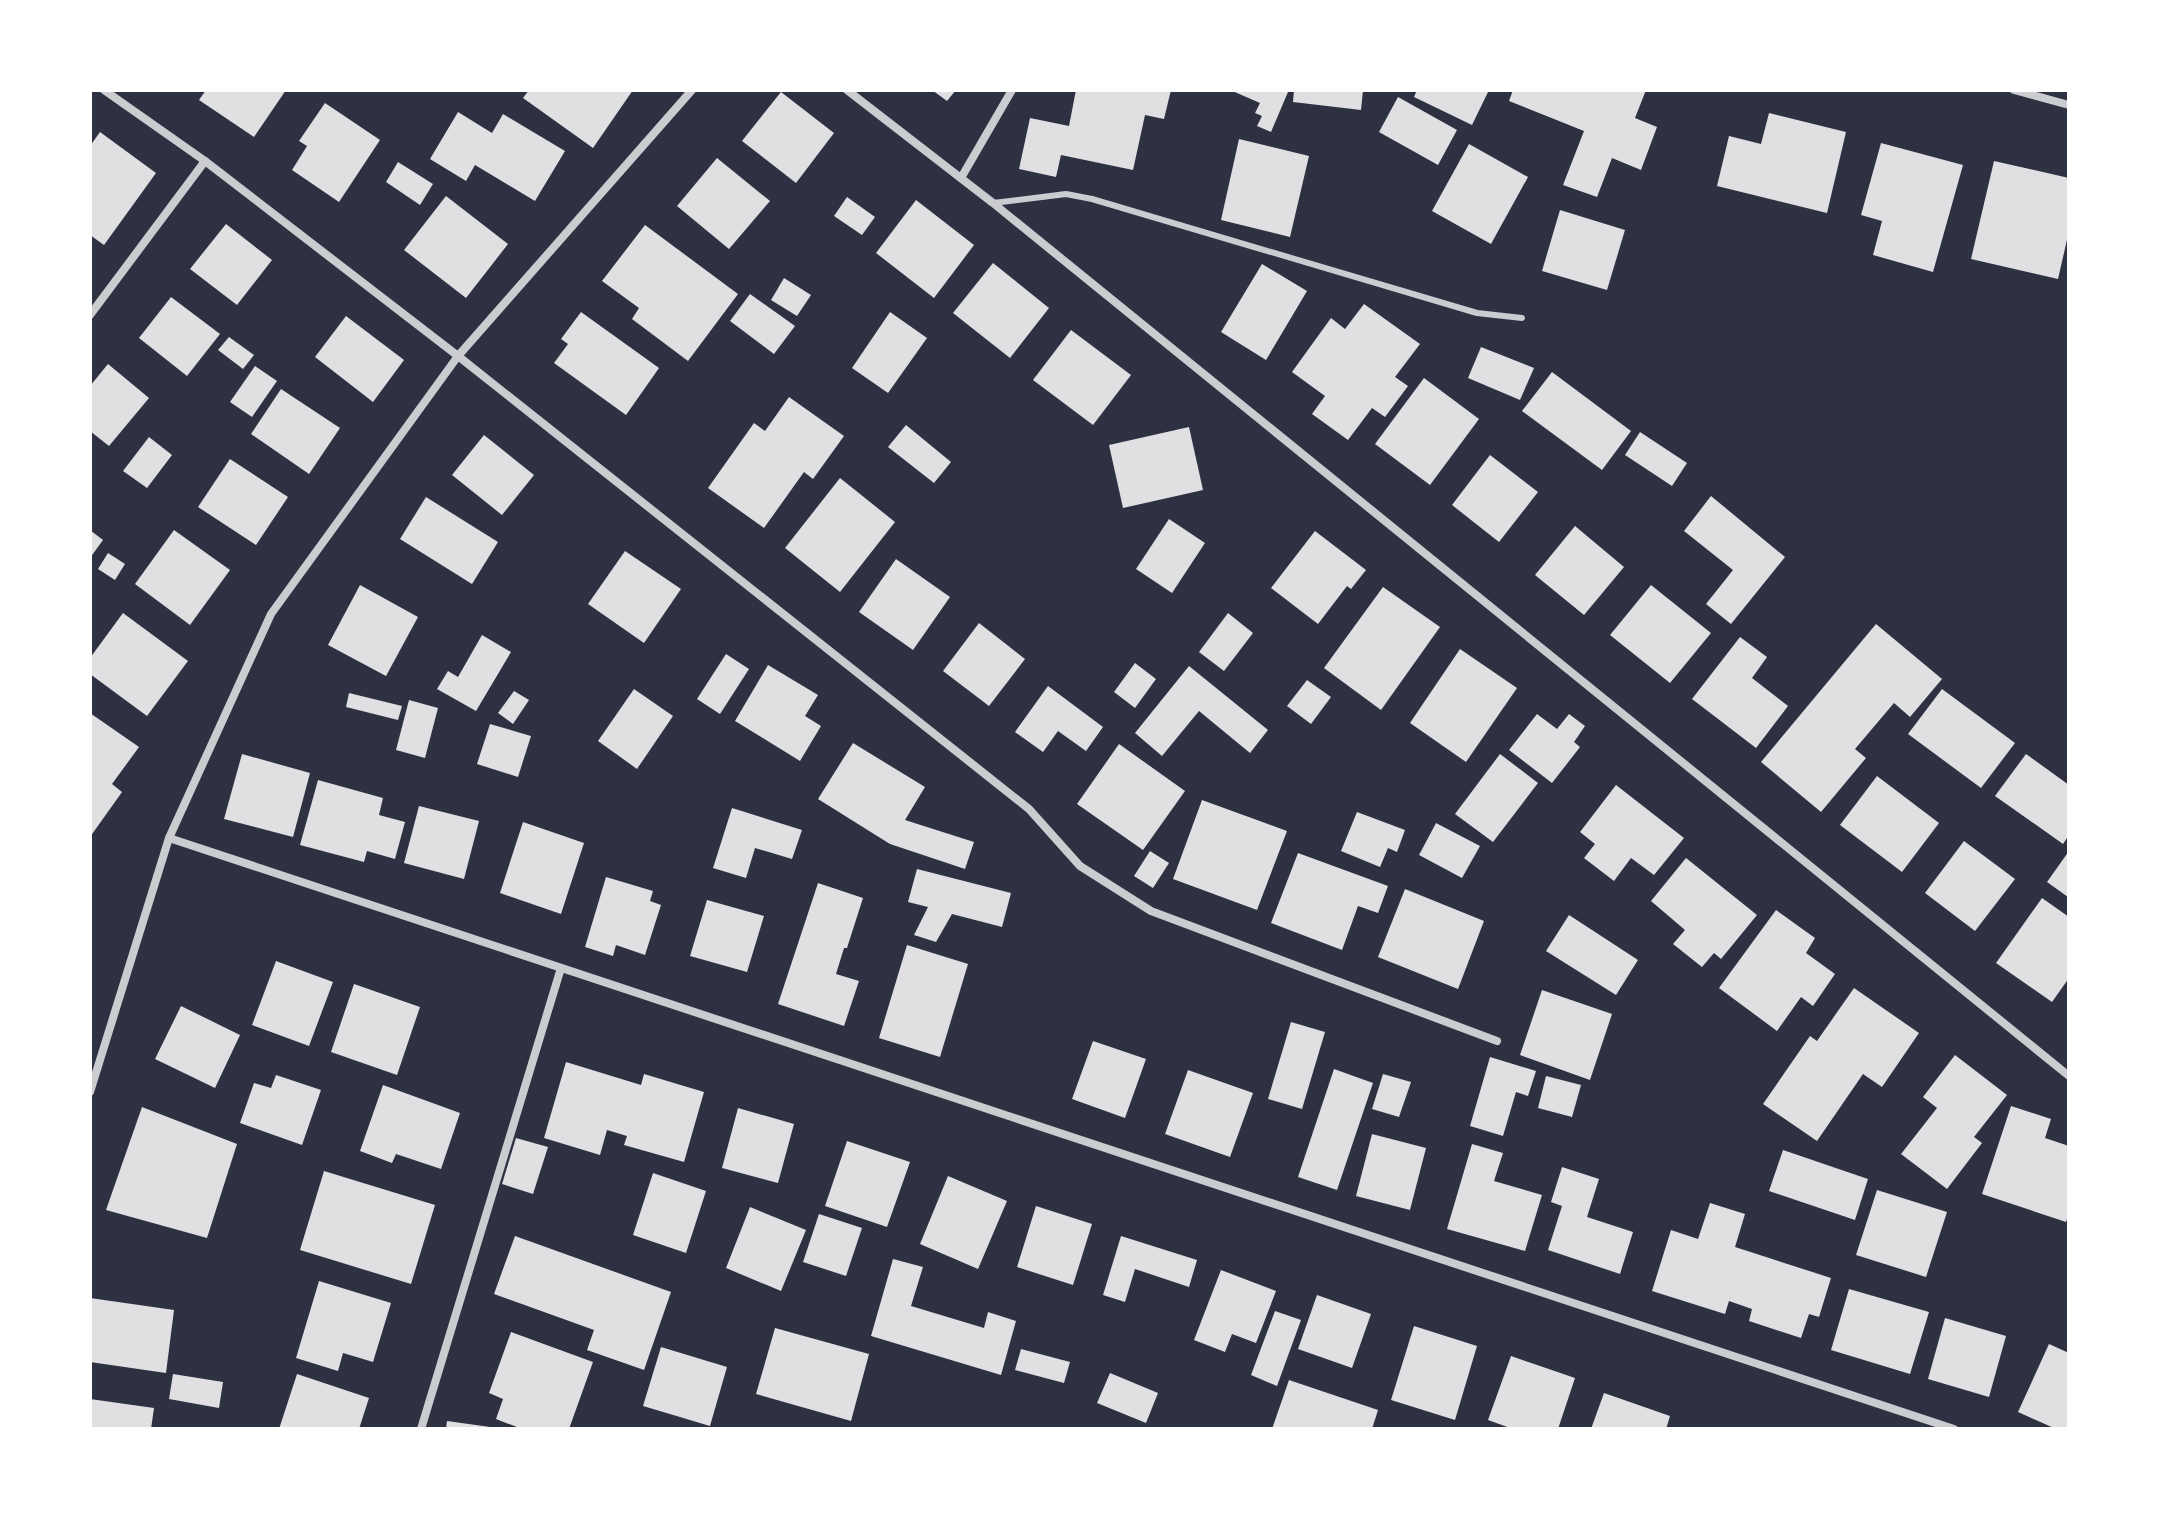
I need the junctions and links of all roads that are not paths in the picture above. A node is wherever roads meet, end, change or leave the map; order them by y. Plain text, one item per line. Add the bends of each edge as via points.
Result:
1 (104, 90) edge
2 (692, 90) edge
3 (847, 90) edge
4 (1012, 90) edge
5 (2014, 90) edge
6 (2069, 105) edge
7 (205, 161) junction
8 (961, 178) junction
9 (993, 203) junction
10 (90, 315) edge
11 (1522, 318) dead end
12 (458, 356) junction
13 (169, 838) junction
14 (561, 968) junction
15 (1497, 1041) dead end
16 (2069, 1076) edge
17 (90, 1092) edge
18 (421, 1429) edge
19 (1954, 1429) edge

1 - 7 street
2 - 12 street
3 - 8 street
4 - 8 street
5 - 6 street
7 - 10 street
7 - 12 street
8 - 9 street
9 - 11 lane via 1066,194 1092,199 1477,313
9 - 16 street
12 - 13 street via 271,614
12 - 15 street via 1029,809 1080,866 1151,911
13 - 14 street
13 - 17 street
14 - 18 street
14 - 19 street

